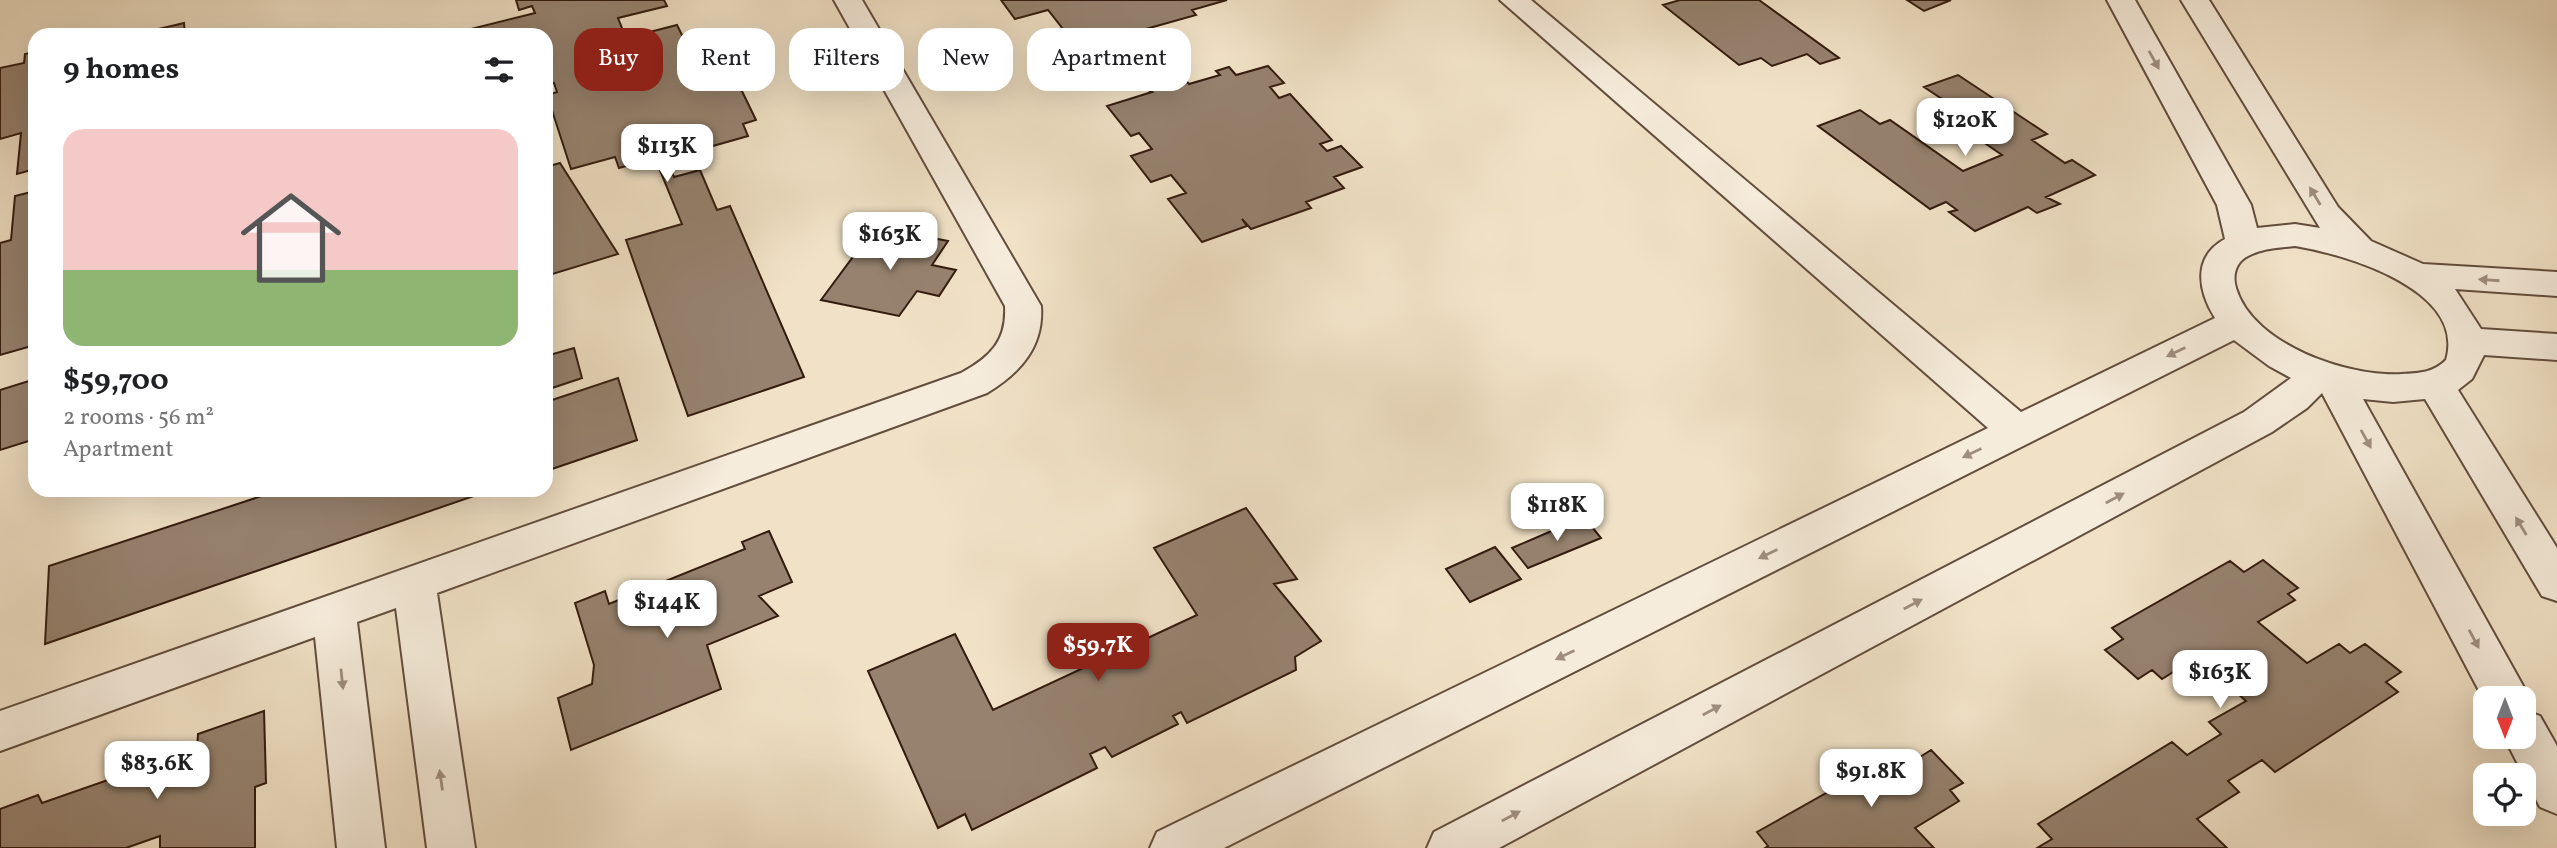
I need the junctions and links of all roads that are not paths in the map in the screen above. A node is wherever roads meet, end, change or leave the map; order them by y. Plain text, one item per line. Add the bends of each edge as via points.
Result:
1 (848, 0) edge
2 (1514, 0) edge
3 (2121, 0) edge
4 (2195, 0) edge
5 (2243, 242) junction
6 (2358, 248) junction
7 (2413, 275) junction
8 (2557, 284) edge
9 (2238, 322) junction
10 (2468, 341) junction
11 (2557, 347) edge
12 (2325, 377) junction
13 (2435, 384) junction
14 (2017, 431) junction
15 (415, 583) junction
16 (2557, 584) edge
17 (334, 611) junction
18 (2499, 686) edge
19 (0, 731) edge
20 (2534, 749) edge
21 (2557, 792) edge
22 (361, 848) edge
23 (451, 848) edge
24 (1174, 848) edge
25 (1451, 848) edge

1 - 15 lane via 1023,306 1026,322 1012,355 974,383
2 - 14 lane
3 -> 5 lane via 2234,205
6 -> 4 lane via 2326,214
5 - 6 lane via 2295,235
5 - 9 lane via 2225,254 2216,270 2217,291
6 - 7 lane
8 -> 7 lane
7 - 10 lane via 2440,296 2459,319
9 - 12 lane via 2281,357
9 -> 14 lane
10 - 11 lane
10 - 13 lane via 2466,359 2455,374
12 - 13 lane via 2389,390
12 -> 18 lane
25 -> 12 lane via 2258,422
16 -> 13 lane
14 -> 24 lane
15 - 17 lane
23 -> 15 lane
17 - 19 lane
17 -> 22 lane
20 - 21 lane

